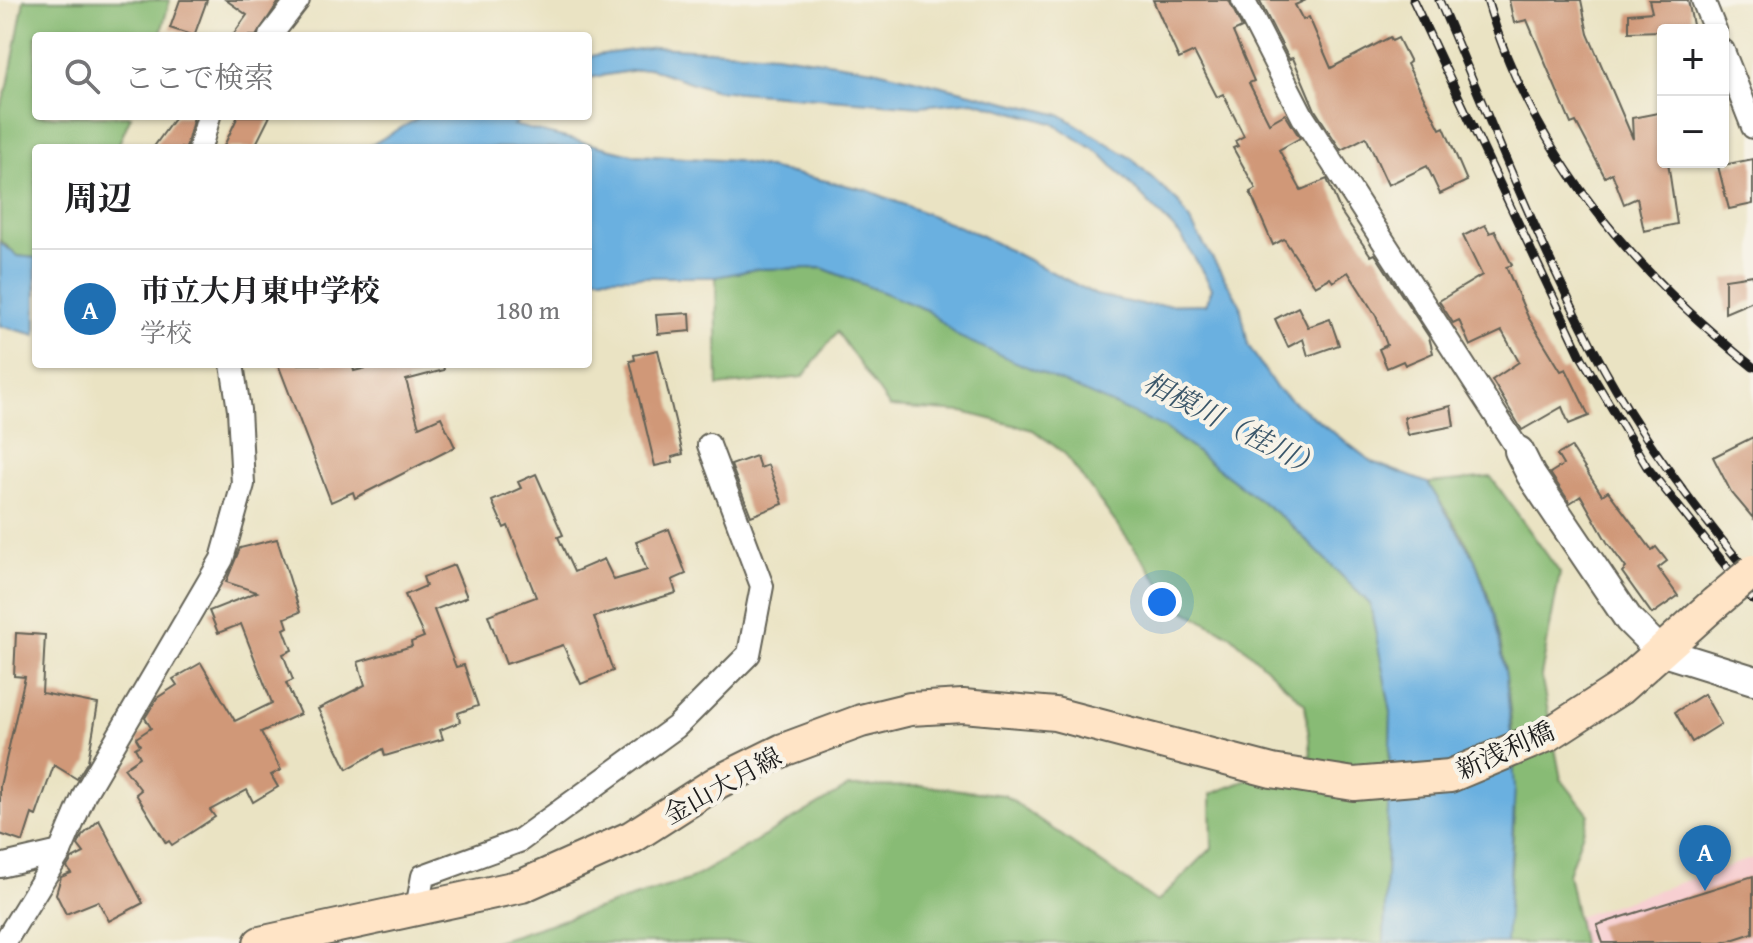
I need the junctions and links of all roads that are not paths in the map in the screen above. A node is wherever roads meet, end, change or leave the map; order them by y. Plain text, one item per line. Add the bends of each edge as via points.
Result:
1 (298, 0) edge
2 (1243, 0) edge
3 (1703, 0) edge
4 (1713, 24) edge
5 (273, 32) edge
6 (1729, 66) edge
7 (208, 120) edge
8 (1753, 127) edge
9 (201, 144) edge
10 (233, 368) edge
11 (709, 445) dead end
12 (1519, 451) joint
13 (1753, 571) edge
14 (1660, 651) junction
15 (1753, 680) edge
16 (1192, 752) joint
17 (60, 852) junction
18 (0, 866) edge
19 (417, 908) junction
20 (4, 943) edge
21 (260, 943) edge

1 - 5 street
2 - 12 street via 1303,117
3 - 4 street
6 - 8 street
7 - 9 street
10 - 17 street via 243,484 222,559 85,793
11 - 19 street via 762,586 749,654 676,727 519,841 423,876
12 - 14 street via 1629,620
13 - 14 main road, bridge
14 - 15 street
14 - 16 main road, 新浅利橋 via 1645,670 1548,735 1450,776 1354,784
16 - 19 main road, 金山大月線 via 1055,714 963,706 910,709 783,750 718,782 632,837 522,886
17 - 18 street
17 - 20 street
19 - 21 main road, 金山大月線

